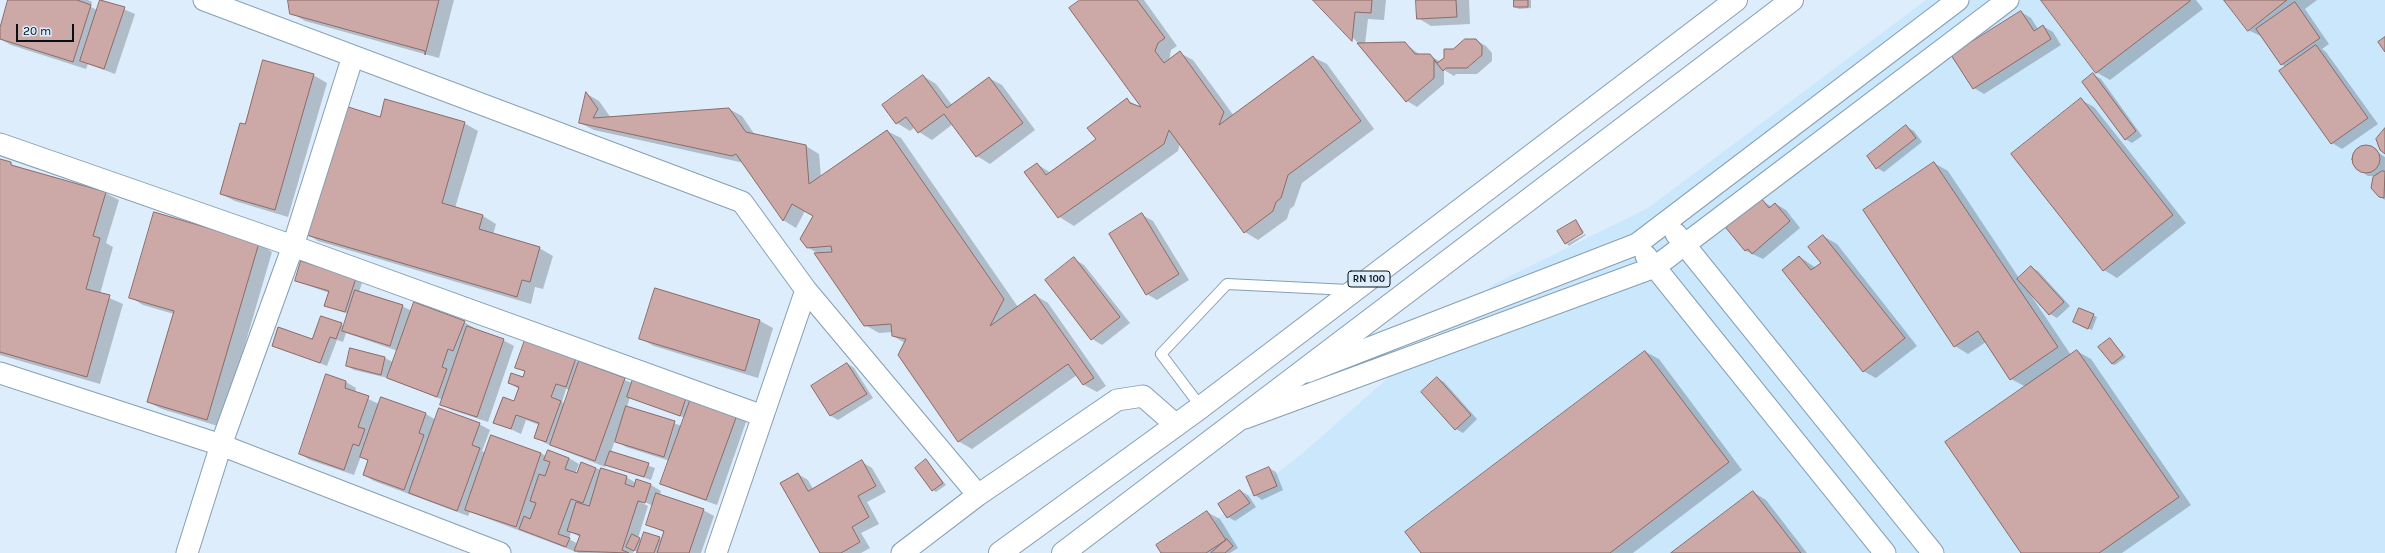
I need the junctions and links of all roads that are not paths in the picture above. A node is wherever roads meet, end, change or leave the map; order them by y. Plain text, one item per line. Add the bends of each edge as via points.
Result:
1 (204, 0) edge
2 (1736, 0) edge
3 (1792, 0) edge
4 (1958, 0) edge
5 (2008, 0) edge
6 (353, 56) junction
7 (0, 144) edge
8 (1667, 222) junction
9 (1637, 244) junction
10 (1685, 245) junction
11 (293, 246) junction
12 (1655, 267) junction
13 (806, 290) junction
14 (1353, 290) junction
15 (0, 372) edge
16 (1296, 377) junction
17 (1201, 407) junction
18 (763, 416) junction
19 (1237, 421) junction
20 (1176, 425) junction
21 (221, 445) junction
22 (978, 495) junction
23 (187, 553) edge
24 (500, 553) edge
25 (716, 553) edge
26 (902, 553) edge
27 (1000, 553) edge
28 (1063, 553) edge
29 (1885, 553) edge
30 (1932, 553) edge

1 - 6 street
2 - 14 highway, RN 100
3 - 16 highway, RN 100
4 - 8 street
5 - 10 street
6 - 11 street
6 - 13 street via 742,202
7 - 11 street
8 - 9 street
8 - 10 street
9 - 12 street
9 - 16 street
10 - 12 street
10 - 30 street
11 - 18 street
11 - 21 street
12 - 19 street
12 - 29 street
13 - 18 street
13 - 22 street
14 - 17 highway, RN 100
14 - 17 lane via 1227,284 1161,354
15 - 21 street
16 - 19 highway, RN 100
17 - 20 highway, RN 100
18 - 25 street
19 - 28 highway, RN 100
20 - 22 street via 1144,396 1117,400
20 - 27 highway, RN 100
21 - 23 street
21 - 24 street
22 - 26 street

